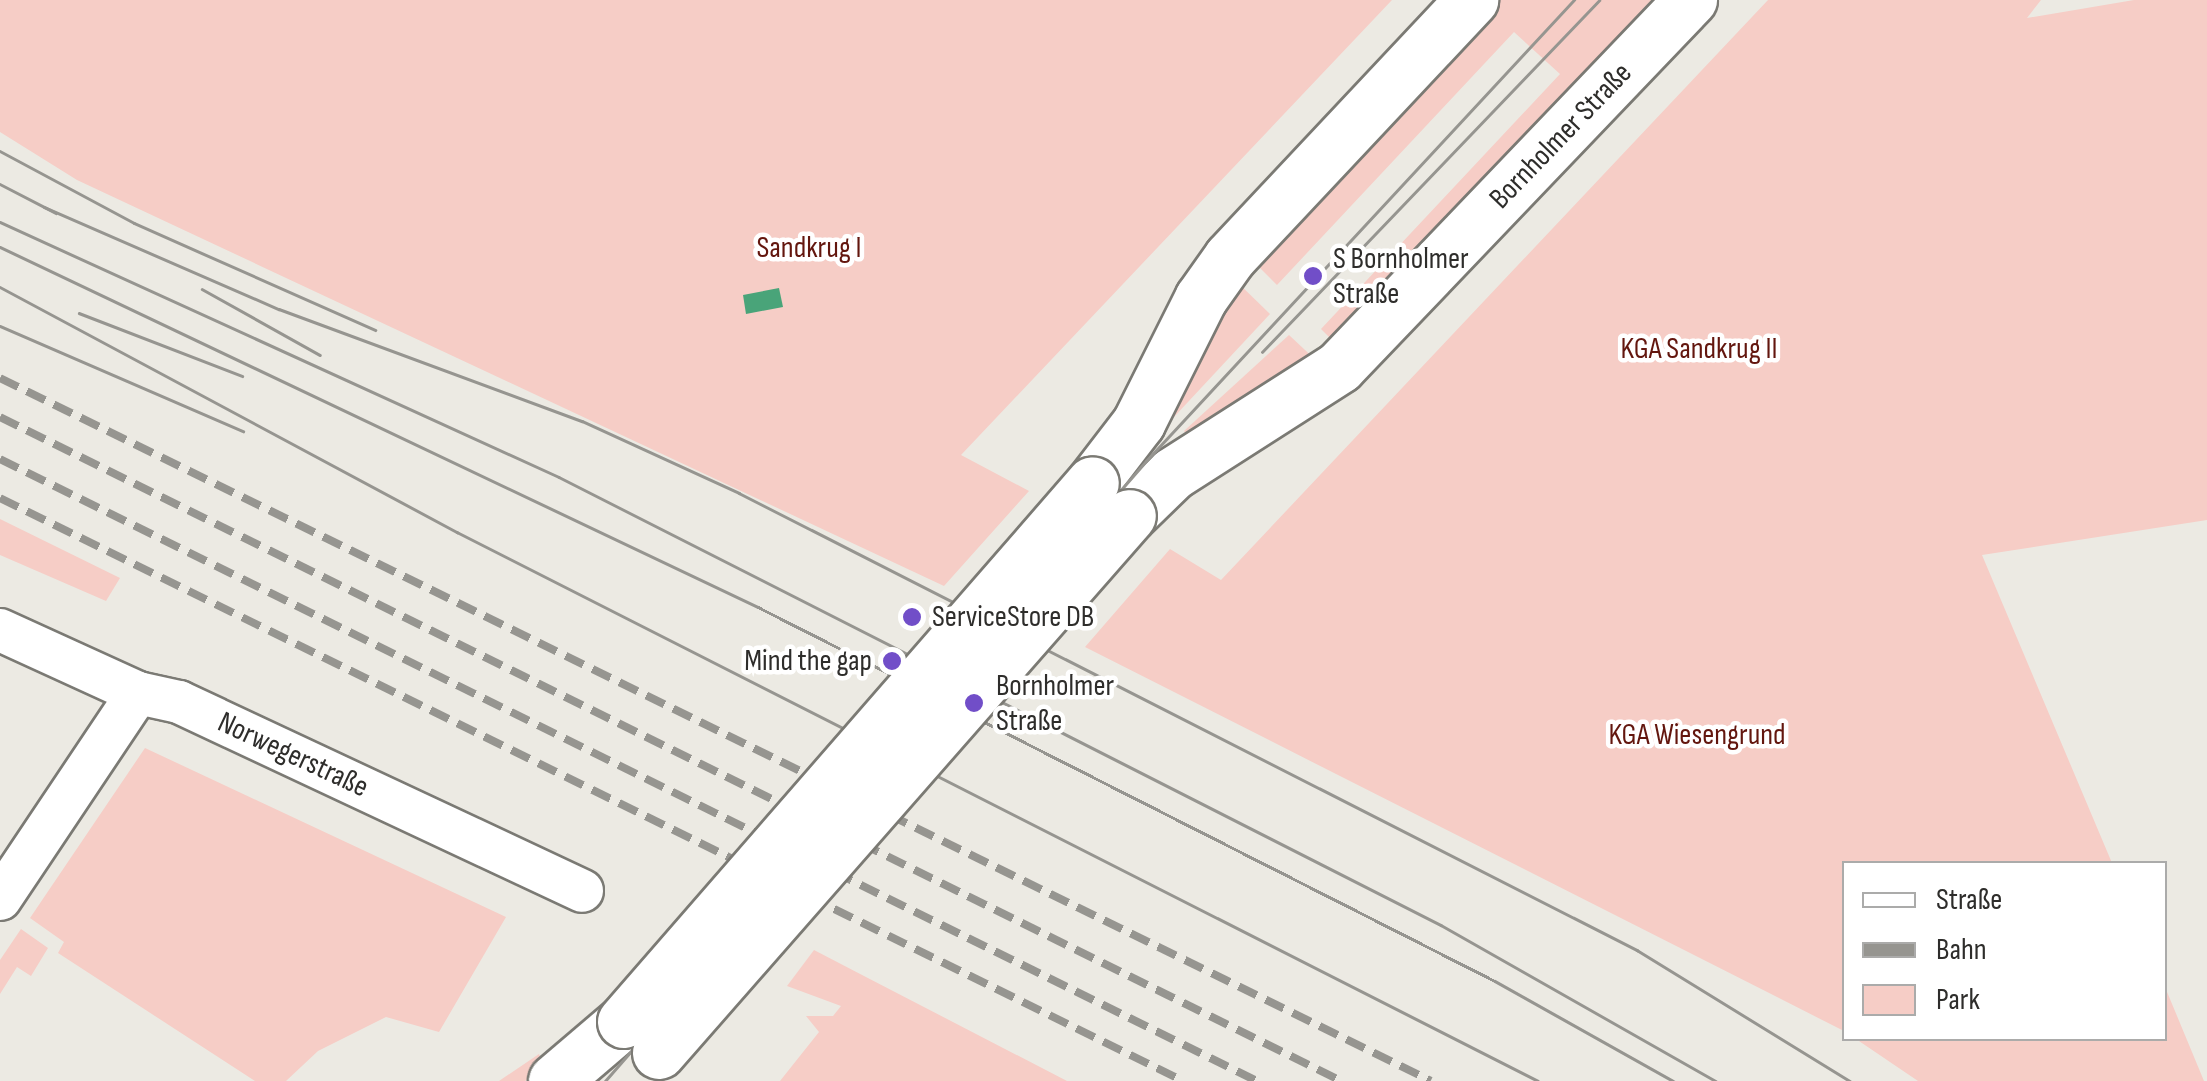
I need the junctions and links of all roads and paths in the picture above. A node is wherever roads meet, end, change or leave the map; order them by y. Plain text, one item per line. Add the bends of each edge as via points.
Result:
1 (1472, 0) edge
2 (1692, 0) edge
3 (1111, 500) junction
4 (0, 630) edge
5 (138, 693) junction
6 (582, 891) dead end
7 (0, 899) edge
8 (640, 1052) edge
9 (555, 1081) edge

1 - 3 main road, Bornholmer Straße via 1230,258 1201,298 1139,423
2 - 3 main road, Bornholmer Straße via 1340,367 1173,474
3 - 8 main road, Bornholmer Straße, bridge
4 - 5 street, Norwegerstraße
5 - 6 street, Norwegerstraße via 179,702
5 - 7 street
8 - 9 main road, Bornholmer Straße

